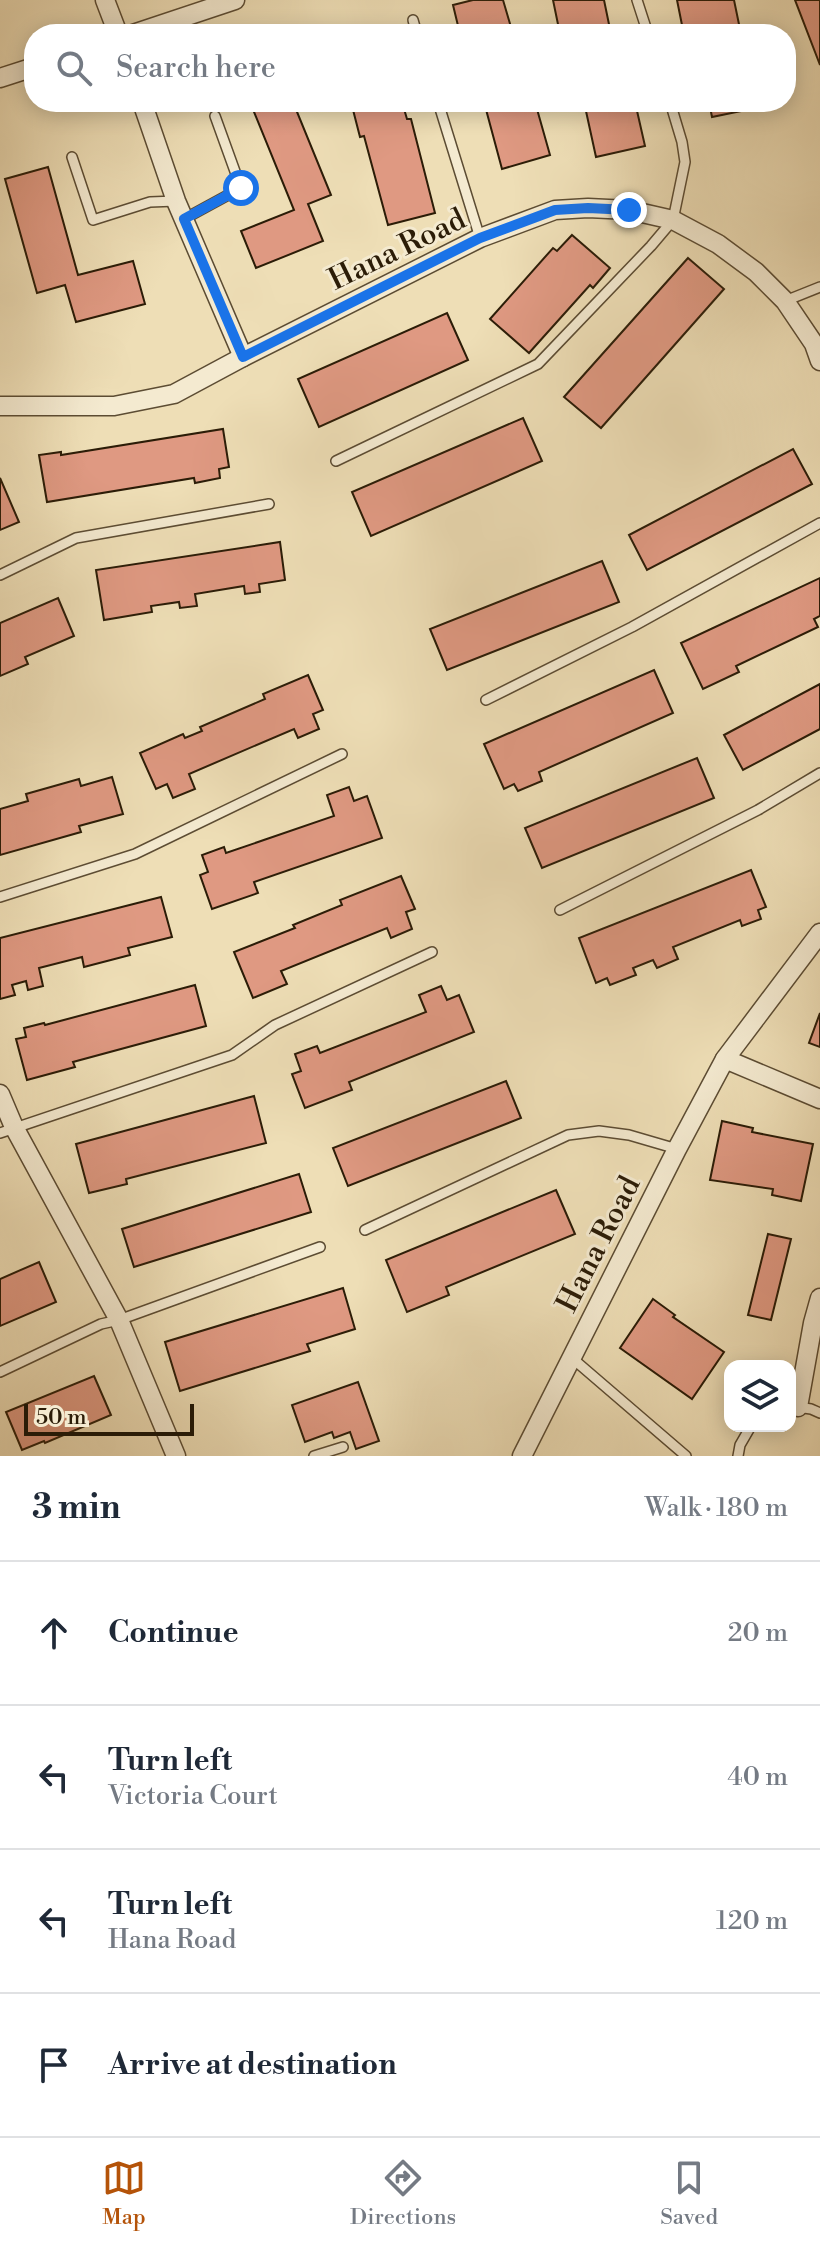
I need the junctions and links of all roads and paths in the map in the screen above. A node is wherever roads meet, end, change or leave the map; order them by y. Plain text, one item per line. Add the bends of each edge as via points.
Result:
1 (105, 0) edge
2 (235, 0) edge
3 (637, 0) edge
4 (413, 20) dead end
5 (114, 24) edge
6 (163, 24) edge
7 (414, 24) edge
8 (645, 24) edge
9 (24, 70) edge
10 (0, 78) edge
11 (145, 112) edge
12 (441, 112) edge
13 (673, 112) edge
14 (215, 116) dead end
15 (72, 157) dead end
16 (176, 201) junction
17 (184, 219) junction
18 (673, 220) junction
19 (480, 238) junction
20 (820, 287) edge
21 (785, 301) junction
22 (243, 357) junction
23 (820, 361) edge
24 (0, 406) edge
25 (336, 461) dead end
26 (269, 504) dead end
27 (820, 523) edge
28 (0, 575) edge
29 (486, 700) dead end
30 (342, 754) dead end
31 (820, 773) edge
32 (0, 897) edge
33 (560, 910) dead end
34 (820, 933) edge
35 (432, 952) dead end
36 (725, 1059) junction
37 (0, 1094) edge
38 (820, 1099) edge
39 (7, 1130) edge
40 (677, 1149) junction
41 (365, 1230) dead end
42 (320, 1247) dead end
43 (820, 1298) edge
44 (119, 1320) junction
45 (572, 1358) junction
46 (0, 1372) edge
47 (796, 1397) edge
48 (796, 1406) edge
49 (820, 1413) edge
50 (748, 1432) edge
51 (343, 1447) dead end
52 (176, 1456) edge
53 (314, 1456) edge
54 (522, 1456) edge
55 (686, 1456) edge
56 (738, 1456) edge

1 - 5 street
2 - 6 street
3 - 8 lane
4 - 7 lane
9 - 10 street
11 - 16 street
12 - 19 lane
13 - 18 lane via 685,162
14 - 17 lane via 241,188
15 - 16 lane via 93,220 150,202
16 - 17 street
17 - 22 street
18 - 19 street, Hana Road via 629,210 555,210
18 - 21 street, Hana Road via 718,244
18 - 25 lane via 538,364
19 - 22 street, Hana Road
20 - 21 lane
21 - 23 street, Hana Road
22 - 24 street, Hana Road via 174,394 114,406
26 - 28 lane via 76,538
27 - 29 lane
30 - 32 lane via 135,854
31 - 33 lane
34 - 36 street, Hana Road
35 - 39 lane via 275,1025 232,1055
36 - 38 street
36 - 40 street, Hana Road
37 - 39 street
39 - 44 street
40 - 41 lane via 599,1131 568,1135
40 - 45 street, Hana Road
42 - 44 lane
43 - 47 street
44 - 46 lane
44 - 52 street
45 - 54 street, Hana Road
45 - 55 lane
48 - 49 lane
50 - 56 lane
51 - 53 lane

